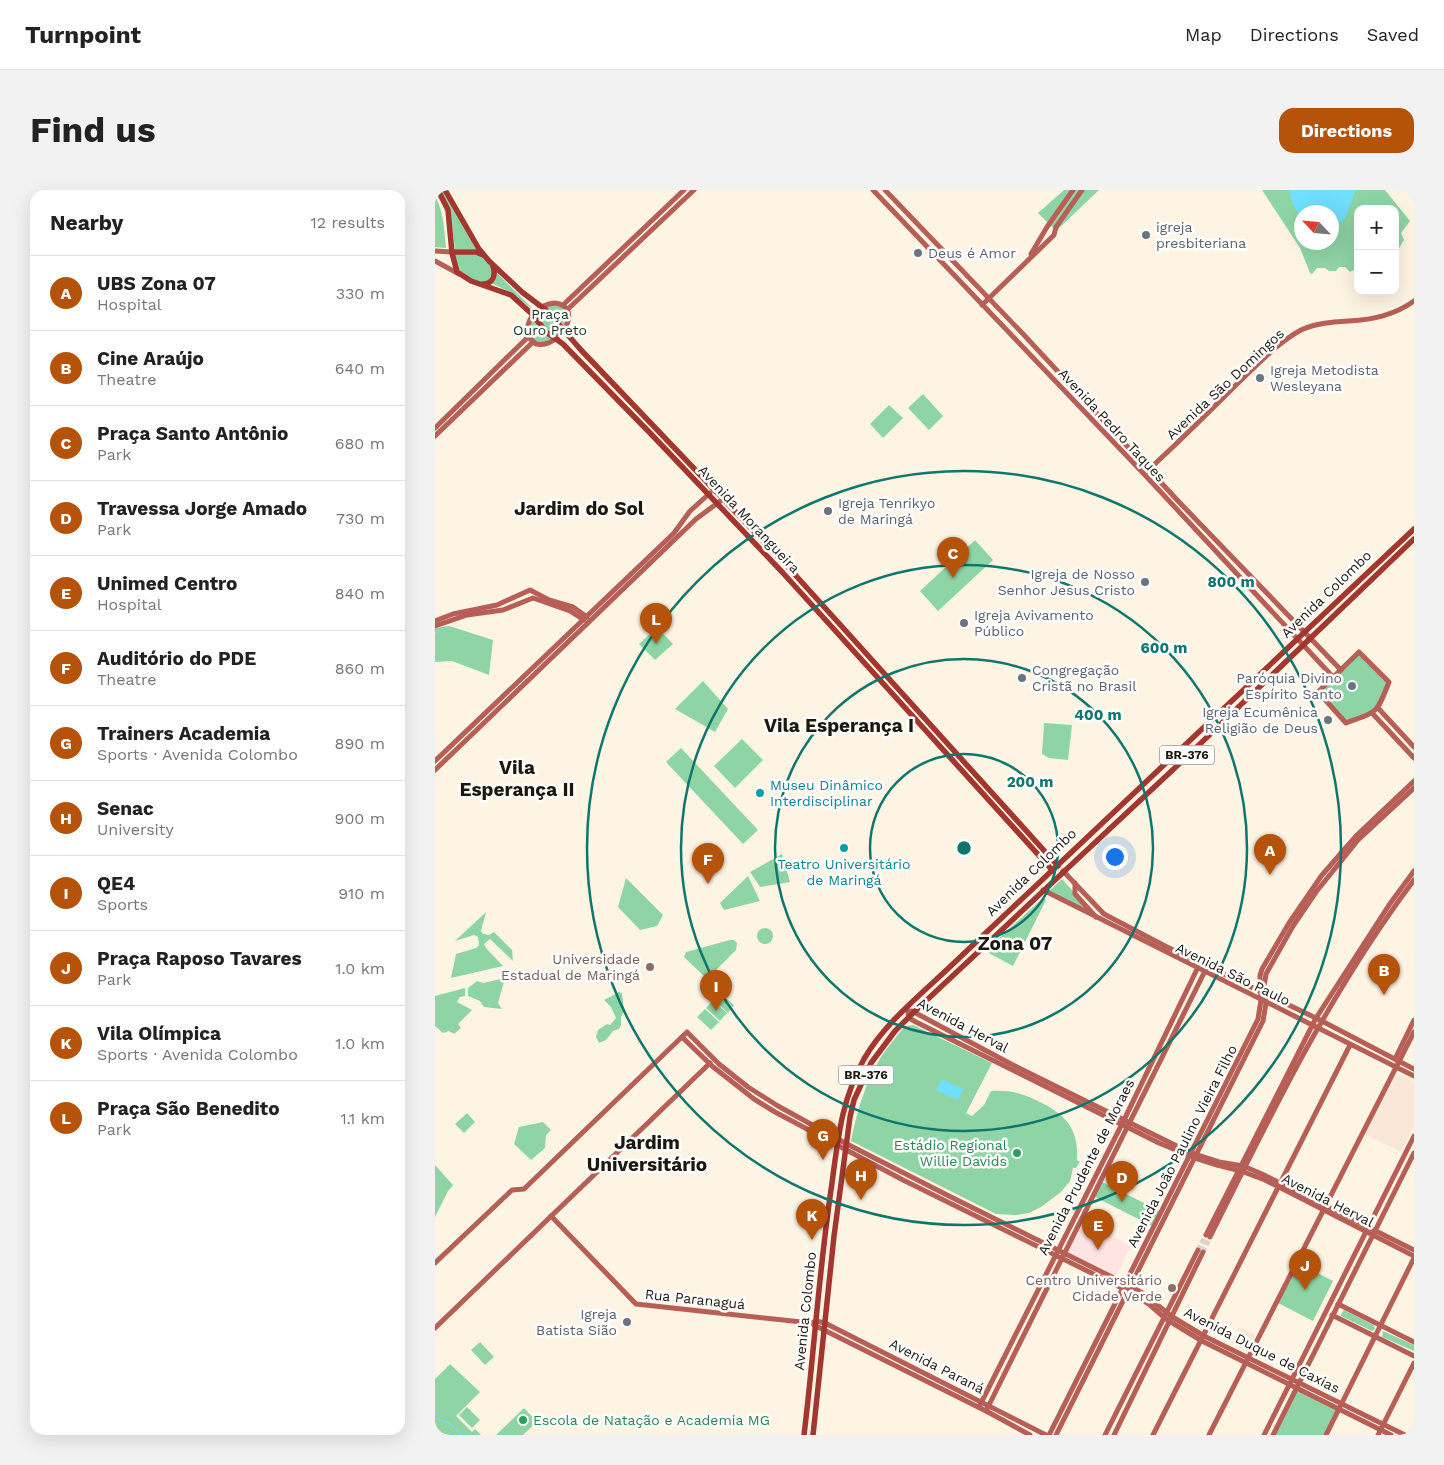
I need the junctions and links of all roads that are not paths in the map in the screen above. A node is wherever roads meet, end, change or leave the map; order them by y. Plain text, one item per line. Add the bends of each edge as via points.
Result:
1 (438, 190) edge
2 (445, 190) edge
3 (684, 190) edge
4 (694, 190) edge
5 (873, 190) edge
6 (885, 190) edge
7 (1073, 190) edge
8 (1082, 190) edge
9 (435, 251) edge
10 (452, 252) junction
11 (485, 256) junction
12 (1029, 259) junction
13 (435, 261) edge
14 (491, 263) junction
15 (460, 275) junction
16 (481, 284) junction
17 (989, 299) junction
18 (1414, 301) edge
19 (563, 305) junction
20 (983, 305) junction
21 (541, 307) junction
22 (567, 310) junction
23 (533, 315) junction
24 (564, 331) junction
25 (528, 337) junction
26 (556, 338) junction
27 (533, 342) junction
28 (435, 428) edge
29 (435, 436) edge
30 (1146, 472) junction
31 (715, 491) junction
32 (708, 494) junction
33 (723, 499) junction
34 (717, 504) junction
35 (693, 508) junction
36 (699, 516) junction
37 (1414, 529) edge
38 (1414, 539) edge
39 (1400, 542) junction
40 (1404, 548) junction
41 (649, 556) junction
42 (651, 562) junction
43 (587, 620) junction
44 (435, 621) edge
45 (435, 626) edge
46 (1305, 632) junction
47 (1297, 638) junction
48 (1311, 638) junction
49 (1303, 645) junction
50 (1341, 670) junction
51 (1333, 677) junction
52 (1378, 708) junction
53 (1372, 713) junction
54 (1211, 720) junction
55 (1212, 731) junction
56 (1414, 747) edge
57 (1414, 758) edge
58 (435, 761) edge
59 (435, 770) edge
60 (1152, 776) junction
61 (1414, 782) edge
62 (1153, 787) junction
63 (1414, 788) edge
64 (1407, 792) junction
65 (1086, 837) junction
66 (1093, 843) junction
67 (1057, 865) junction
68 (1052, 870) junction
69 (1063, 871) junction
70 (1414, 871) edge
71 (1058, 876) junction
72 (1414, 880) edge
73 (1075, 882) junction
74 (1035, 886) junction
75 (1043, 890) junction
76 (1015, 904) junction
77 (1021, 911) junction
78 (1098, 919) junction
79 (957, 960) junction
80 (963, 966) junction
81 (1199, 966) junction
82 (1207, 967) junction
83 (1204, 973) junction
84 (1263, 994) junction
85 (1264, 1002) junction
86 (907, 1007) junction
87 (1277, 1008) junction
88 (1297, 1009) junction
89 (914, 1012) junction
90 (909, 1018) junction
91 (1318, 1020) junction
92 (1414, 1020) edge
93 (1315, 1026) junction
94 (1333, 1027) junction
95 (1414, 1032) edge
96 (956, 1034) junction
97 (682, 1037) junction
98 (947, 1037) junction
99 (1348, 1044) junction
100 (1377, 1050) junction
101 (1367, 1054) junction
102 (1397, 1060) junction
103 (711, 1062) junction
104 (1395, 1068) junction
105 (1414, 1069) edge
106 (1414, 1076) edge
107 (735, 1077) junction
108 (1042, 1079) junction
109 (1035, 1082) junction
110 (739, 1087) junction
111 (1070, 1092) junction
112 (1075, 1101) junction
113 (1104, 1109) junction
114 (1095, 1111) junction
115 (1122, 1122) junction
116 (1128, 1125) junction
117 (1157, 1136) junction
118 (1414, 1136) edge
119 (837, 1142) junction
120 (1159, 1143) junction
121 (845, 1146) junction
122 (1414, 1153) edge
123 (1193, 1155) junction
124 (884, 1163) junction
125 (1242, 1168) junction
126 (888, 1172) junction
127 (1262, 1174) junction
128 (913, 1177) junction
129 (903, 1180) junction
130 (1265, 1180) junction
131 (1279, 1185) junction
132 (831, 1187) junction
133 (839, 1188) junction
134 (1301, 1198) junction
135 (1310, 1198) junction
136 (828, 1207) junction
137 (1323, 1207) junction
138 (837, 1208) junction
139 (1341, 1214) junction
140 (551, 1216) junction
141 (1347, 1222) junction
142 (1367, 1229) junction
143 (1374, 1233) junction
144 (1208, 1236) tunnel mouth
145 (1390, 1238) junction
146 (1395, 1246) junction
147 (1414, 1250) edge
148 (1201, 1251) tunnel mouth
149 (1056, 1253) junction
150 (1063, 1256) junction
151 (1414, 1257) edge
152 (435, 1263) edge
153 (1127, 1287) junction
154 (1144, 1294) junction
155 (1338, 1304) junction
156 (1150, 1306) junction
157 (1346, 1308) junction
158 (1332, 1315) junction
159 (1168, 1317) junction
160 (1340, 1318) junction
161 (825, 1323) junction
162 (814, 1324) junction
163 (1380, 1325) junction
164 (1178, 1326) junction
165 (1187, 1326) junction
166 (835, 1327) junction
167 (435, 1328) edge
168 (824, 1330) junction
169 (832, 1334) junction
170 (1375, 1336) junction
171 (1203, 1338) junction
172 (1414, 1342) edge
173 (1220, 1344) junction
174 (1228, 1354) junction
175 (1414, 1356) edge
176 (1246, 1359) junction
177 (899, 1360) junction
178 (888, 1362) junction
179 (1414, 1363) edge
180 (1257, 1368) junction
181 (1270, 1368) junction
182 (919, 1370) junction
183 (924, 1380) junction
184 (1291, 1381) junction
185 (1298, 1384) junction
186 (809, 1389) junction
187 (1315, 1390) junction
188 (971, 1396) junction
189 (961, 1398) junction
190 (1321, 1400) junction
191 (982, 1402) junction
192 (816, 1406) junction
193 (1340, 1406) junction
194 (979, 1407) junction
195 (987, 1408) junction
196 (1368, 1417) junction
197 (1357, 1418) junction
198 (1024, 1424) junction
199 (1012, 1425) junction
200 (1381, 1430) edge
201 (1402, 1434) edge
202 (805, 1435) edge
203 (813, 1435) edge
204 (1030, 1435) edge
205 (1047, 1435) edge
206 (1056, 1435) edge
207 (1105, 1435) edge
208 (1114, 1435) edge
209 (1153, 1435) edge
210 (1209, 1435) edge
211 (1264, 1435) edge
212 (1273, 1435) edge
213 (1325, 1435) edge
214 (1391, 1435) edge

1 - 10 main road via 450,218
2 - 11 main road, Avenida Morangueira
3 - 19 main road
4 - 22 main road
5 - 20 main road, Avenida Pedro Taques
6 - 17 main road, Avenida Pedro Taques
7 - 12 main road
8 - 12 main road via 1054,234
9 - 10 main road
10 - 11 main road via 476,252
10 - 15 main road via 455,269
11 - 14 main road, Avenida Morangueira
12 - 17 main road
13 - 15 main road
14 - 16 main road via 493,278 487,284
14 - 21 main road, Avenida Morangueira
15 - 16 main road, Avenida Morangueira
16 - 23 main road, Avenida Morangueira via 511,295
17 - 20 main road
17 - 30 main road, Avenida Pedro Taques
18 - 30 main road, Avenida São Domingos via 1377,318 1323,323 1297,333 1250,372
19 - 21 main road via 551,303
19 - 22 main road
20 - 30 main road, Avenida Pedro Taques
21 - 23 main road
21 - 24 main road, Avenida Morangueira
22 - 24 main road via 568,323
23 - 25 main road via 527,326
23 - 26 main road, Avenida Morangueira via 546,332
24 - 26 main road
24 - 31 main road, Avenida Morangueira
25 - 27 main road
25 - 28 main road
26 - 27 main road via 543,345
26 - 32 main road, Avenida Morangueira
27 - 29 main road
30 - 46 main road, Avenida Pedro Taques
30 - 47 main road, Avenida Pedro Taques
31 - 32 main road
31 - 33 main road, Avenida Morangueira
32 - 34 main road, Avenida Morangueira
32 - 35 main road
33 - 34 main road
33 - 67 main road, Avenida Morangueira
34 - 36 main road
34 - 68 main road, Avenida Morangueira via 736,521
35 - 36 main road
35 - 41 main road via 674,533
36 - 42 main road
37 - 39 main road, Avenida Colombo / BR-376
38 - 40 main road, Avenida Colombo / BR-376
39 - 40 main road
39 - 46 main road, Avenida Colombo / BR-376
40 - 48 main road, Avenida Colombo / BR-376
41 - 42 main road
41 - 43 main road
42 - 43 main road
43 - 44 main road via 573,608 531,591 497,605
43 - 45 main road via 533,598 503,610 467,615
43 - 58 main road
43 - 59 main road
46 - 47 main road, Avenida Colombo / BR-376
46 - 48 main road, Avenida Pedro Taques
47 - 49 main road, Avenida Pedro Taques
47 - 54 main road, Avenida Colombo / BR-376
48 - 49 main road, Avenida Colombo / BR-376
48 - 50 main road, Avenida Pedro Taques
49 - 51 main road, Avenida Pedro Taques
49 - 55 main road, Avenida Colombo / BR-376
50 - 51 main road
50 - 52 main road via 1359,652 1389,682
51 - 53 main road via 1317,692 1346,722
52 - 53 main road
52 - 56 main road
53 - 57 main road
54 - 55 main road
54 - 60 main road, Avenida Colombo / BR-376
55 - 62 main road, Avenida Colombo / BR-376
60 - 62 main road
60 - 65 main road, Avenida Colombo / BR-376
61 - 64 main road
62 - 66 main road, Avenida Colombo / BR-376
63 - 64 main road
64 - 84 main road via 1333,866 1286,933 1266,974
65 - 66 main road
65 - 67 main road, Avenida Colombo / BR-376
66 - 69 main road, Avenida Colombo / BR-376
67 - 68 main road, Avenida Colombo / BR-376
67 - 69 main road, Avenida Morangueira
68 - 71 main road, Avenida Morangueira
68 - 74 main road, Avenida Colombo / BR-376
69 - 71 main road, Avenida Colombo / BR-376
69 - 73 main road, Avenida São Paulo
70 - 91 main road via 1389,905
71 - 75 main road, Avenida Colombo / BR-376
72 - 91 main road
73 - 78 main road via 1075,894
73 - 81 main road, Avenida São Paulo via 1104,914
74 - 75 main road
74 - 76 main road, Avenida Colombo / BR-376
75 - 77 main road, Avenida Colombo / BR-376
75 - 78 main road, Avenida São Paulo
76 - 77 main road
76 - 79 main road, Avenida Colombo / BR-376
77 - 80 main road, Avenida Colombo / BR-376
78 - 81 main road, Avenida São Paulo
79 - 80 main road
79 - 86 main road, Avenida Colombo / BR-376
80 - 89 main road, Avenida Colombo / BR-376
81 - 82 main road, Avenida São Paulo
81 - 83 main road, Avenida São Paulo
81 - 115 main road, Avenida Prudente de Moraes
82 - 83 main road, Avenida Prudente de Moraes
82 - 84 main road, Avenida São Paulo
83 - 85 main road, Avenida São Paulo
83 - 116 main road, Avenida Prudente de Moraes
84 - 85 main road
84 - 88 main road, Avenida São Paulo
85 - 87 main road, Avenida São Paulo
85 - 123 main road, Avenida João Paulino Vieira Filho
86 - 89 main road, Avenida Herval
86 - 90 main road, Avenida Herval
86 - 119 main road, Avenida Colombo / BR-376 via 865,1059 845,1104
87 - 88 main road
87 - 93 main road, Avenida São Paulo
88 - 91 main road, Avenida São Paulo
89 - 90 main road, Avenida Colombo / BR-376
89 - 96 main road, Avenida Herval
90 - 98 main road, Avenida Herval
90 - 121 main road, Avenida Colombo / BR-376 via 882,1048 862,1081 850,1117
91 - 93 main road
91 - 94 main road, Avenida São Paulo
92 - 102 main road
93 - 99 main road, Avenida São Paulo
93 - 125 main road
94 - 99 main road
94 - 100 main road, Avenida São Paulo
95 - 102 main road
96 - 98 main road
96 - 108 main road, Avenida Herval
97 - 103 main road
97 - 103 main road via 687,1032
97 - 152 main road via 525,1189 512,1190
98 - 109 main road, Avenida Herval
99 - 101 main road, Avenida São Paulo
99 - 131 main road
100 - 101 main road
100 - 102 main road, Avenida São Paulo
101 - 104 main road, Avenida São Paulo
102 - 104 main road
102 - 105 main road, Avenida São Paulo
103 - 107 main road
103 - 110 main road
103 - 140 main road
104 - 106 main road, Avenida São Paulo
104 - 137 main road
107 - 110 main road
107 - 119 main road
108 - 109 main road
108 - 111 main road, Avenida Herval
109 - 112 main road, Avenida Herval
110 - 119 main road via 775,1112
111 - 112 main road
111 - 113 main road, Avenida Herval
112 - 114 main road, Avenida Herval
113 - 114 main road
113 - 115 main road, Avenida Herval
114 - 115 main road, Avenida Herval
115 - 116 main road, Avenida Herval
115 - 149 main road, Avenida Prudente de Moraes
116 - 117 main road, Avenida Herval
116 - 120 main road, Avenida Herval
116 - 150 main road, Avenida Prudente de Moraes
117 - 120 main road
117 - 123 main road, Avenida Herval
118 - 142 main road
119 - 121 main road
119 - 132 main road, Avenida Colombo / BR-376
120 - 123 main road, Avenida Herval
121 - 124 main road, Avenida Duque de Caxias
121 - 126 main road, Avenida Duque de Caxias
121 - 133 main road, Avenida Colombo / BR-376
122 - 143 main road
123 - 125 main road, Avenida Herval
123 - 153 main road, Avenida João Paulino Vieira Filho
124 - 126 main road
124 - 128 main road, Avenida Duque de Caxias
125 - 127 main road, Avenida Herval
125 - 130 main road, Avenida Herval
125 - 144 main road
126 - 129 main road, Avenida Duque de Caxias
127 - 130 main road
127 - 131 main road, Avenida Herval
128 - 129 main road
128 - 149 main road, Avenida Duque de Caxias
129 - 149 main road, Avenida Duque de Caxias
130 - 131 main road, Avenida Herval
131 - 134 main road, Avenida Herval
131 - 135 main road, Avenida Herval
131 - 171 main road
132 - 133 main road
132 - 136 main road, Avenida Colombo / BR-376
133 - 138 main road, Avenida Colombo / BR-376
134 - 135 main road
134 - 137 main road, Avenida Herval
135 - 137 main road, Avenida Herval
136 - 138 main road
136 - 162 main road, Avenida Colombo / BR-376
137 - 139 main road, Avenida Herval
137 - 141 main road, Avenida Herval
137 - 176 main road
138 - 161 main road, Avenida Colombo / BR-376
139 - 141 main road
139 - 142 main road, Avenida Herval
140 - 162 main road, Rua Paranaguá via 636,1304
140 - 167 main road
141 - 142 main road, Avenida Herval
142 - 143 main road, Avenida Herval
142 - 184 main road
143 - 145 main road, Avenida Herval
143 - 146 main road, Avenida Herval
143 - 155 main road
145 - 146 main road
145 - 147 main road, Avenida Herval
146 - 151 main road, Avenida Herval
148 - 159 main road
149 - 150 main road, Avenida Duque de Caxias
149 - 191 main road, Avenida Prudente de Moraes
150 - 153 main road, Avenida Duque de Caxias
150 - 195 main road, Avenida Prudente de Moraes
151 - 163 main road
153 - 154 main road, Avenida Duque de Caxias
153 - 156 main road, Avenida Duque de Caxias
153 - 205 main road, Avenida João Paulino Vieira Filho
153 - 206 main road, Avenida João Paulino Vieira Filho
154 - 156 main road
154 - 159 main road, Avenida Duque de Caxias
155 - 157 main road
155 - 158 main road
156 - 159 main road, Avenida Duque de Caxias
157 - 160 main road via 1340,1312
157 - 163 main road
158 - 160 main road
158 - 185 main road
159 - 164 main road, Avenida Duque de Caxias
159 - 165 main road, Avenida Duque de Caxias
159 - 207 main road
159 - 208 main road
160 - 170 main road
161 - 162 main road, Avenida Paraná
161 - 166 main road, Avenida Paraná
161 - 168 main road, Avenida Colombo / BR-376
162 - 168 main road, Avenida Paraná
162 - 186 main road, Avenida Colombo / BR-376
163 - 170 main road
163 - 172 main road
164 - 165 main road
164 - 171 main road, Avenida Duque de Caxias
165 - 171 main road, Avenida Duque de Caxias
166 - 169 main road
166 - 177 main road, Avenida Paraná
168 - 169 main road, Avenida Paraná
168 - 192 main road, Avenida Colombo / BR-376
169 - 178 main road, Avenida Paraná
170 - 175 main road
170 - 193 main road
171 - 173 main road, Avenida Duque de Caxias
171 - 174 main road, Avenida Duque de Caxias
171 - 209 main road
173 - 174 main road
173 - 176 main road, Avenida Duque de Caxias
174 - 176 main road, Avenida Duque de Caxias
176 - 180 main road, Avenida Duque de Caxias
176 - 181 main road, Avenida Duque de Caxias
176 - 210 main road
177 - 178 main road
177 - 182 main road, Avenida Paraná
178 - 183 main road, Avenida Paraná
179 - 200 main road
180 - 181 main road
180 - 184 main road, Avenida Duque de Caxias
181 - 184 main road, Avenida Duque de Caxias
182 - 183 main road
182 - 188 main road, Avenida Paraná
183 - 189 main road, Avenida Paraná
184 - 185 main road, Avenida Duque de Caxias
184 - 211 main road
185 - 187 main road, Avenida Duque de Caxias
185 - 190 main road, Avenida Duque de Caxias
185 - 212 main road
186 - 192 main road via 813,1392
186 - 202 main road, Avenida Colombo / BR-376
187 - 190 main road
187 - 193 main road, Avenida Duque de Caxias
188 - 189 main road
188 - 191 main road, Avenida Paraná
189 - 194 main road, Avenida Paraná
190 - 193 main road, Avenida Duque de Caxias
191 - 194 main road, Avenida Prudente de Moraes
191 - 195 main road, Avenida Paraná
192 - 203 main road, Avenida Colombo / BR-376
193 - 196 main road, Avenida Duque de Caxias
193 - 197 main road, Avenida Duque de Caxias
193 - 213 main road
194 - 195 main road, Avenida Paraná
195 - 198 main road, Avenida Paraná
195 - 199 main road, Avenida Paraná
196 - 197 main road
196 - 200 main road, Avenida Duque de Caxias
197 - 200 main road, Avenida Duque de Caxias
198 - 199 main road
198 - 205 main road, Avenida Paraná
199 - 204 main road, Avenida Paraná
200 - 201 main road, Avenida Duque de Caxias
200 - 214 main road, Avenida Duque de Caxias

